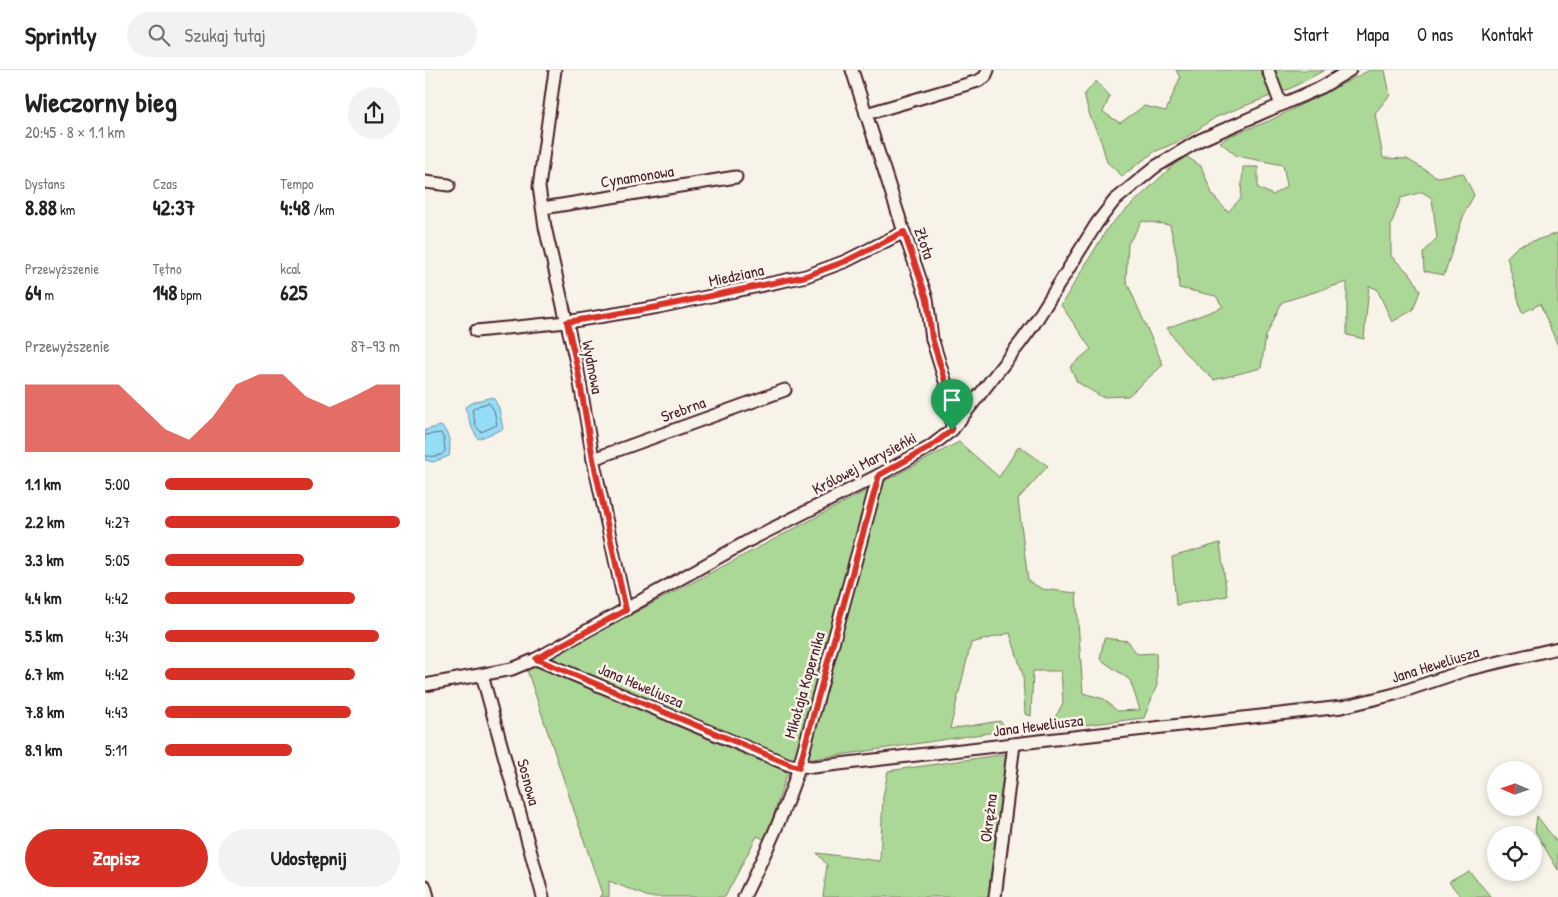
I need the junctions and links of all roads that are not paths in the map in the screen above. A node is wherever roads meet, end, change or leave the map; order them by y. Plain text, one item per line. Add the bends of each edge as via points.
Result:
1 (555, 70) edge
2 (852, 70) edge
3 (988, 70) edge
4 (1267, 70) edge
5 (1350, 70) edge
6 (1281, 105) junction
7 (866, 114) junction
8 (736, 177) dead end
9 (425, 182) edge
10 (449, 185) dead end
11 (543, 208) junction
12 (904, 232) junction
13 (567, 322) junction
14 (476, 331) dead end
15 (785, 390) dead end
16 (952, 430) junction
17 (593, 459) junction
18 (879, 475) junction
19 (626, 610) junction
20 (1558, 648) edge
21 (536, 659) junction
22 (482, 675) junction
23 (425, 685) edge
24 (1014, 744) junction
25 (799, 767) junction
26 (425, 886) edge
27 (428, 897) edge
28 (543, 897) edge
29 (744, 897) edge
30 (995, 897) edge

1 - 11 street, Wydmowa via 539,187
2 - 7 street, Złota
3 - 7 street via 985,77 978,80
4 - 6 street
5 - 6 street, Królowej Marysieńki
6 - 16 street, Królowej Marysieńki via 1201,140 1155,167 1114,201 1034,324
7 - 12 street, Złota
8 - 11 street, Cynamonowa
9 - 10 street
11 - 13 street, Wydmowa
12 - 13 street, Miedziana via 846,261 806,276
12 - 16 street, Złota via 927,299 932,338 951,400
13 - 14 street, Miedziana
13 - 17 street, Wydmowa
15 - 17 street, Srebrna
16 - 18 street, Królowej Marysieńki via 930,447
17 - 19 street, Wydmowa
18 - 19 street, Królowej Marysieńki via 748,541
18 - 25 street, Mikołaja Kopernika
19 - 21 street, Królowej Marysieńki
20 - 24 street, Jana Heweliusza via 1466,670 1395,694 1342,707
21 - 22 street, Królowej Marysieńki via 512,669
21 - 25 street, Jana Heweliusza
22 - 23 street, Królowej Marysieńki
22 - 28 street, Sosnowa
24 - 25 street, Jana Heweliusza
24 - 30 street, Okrężna
25 - 29 street, Mikołaja Kopernika via 771,842
26 - 27 street

